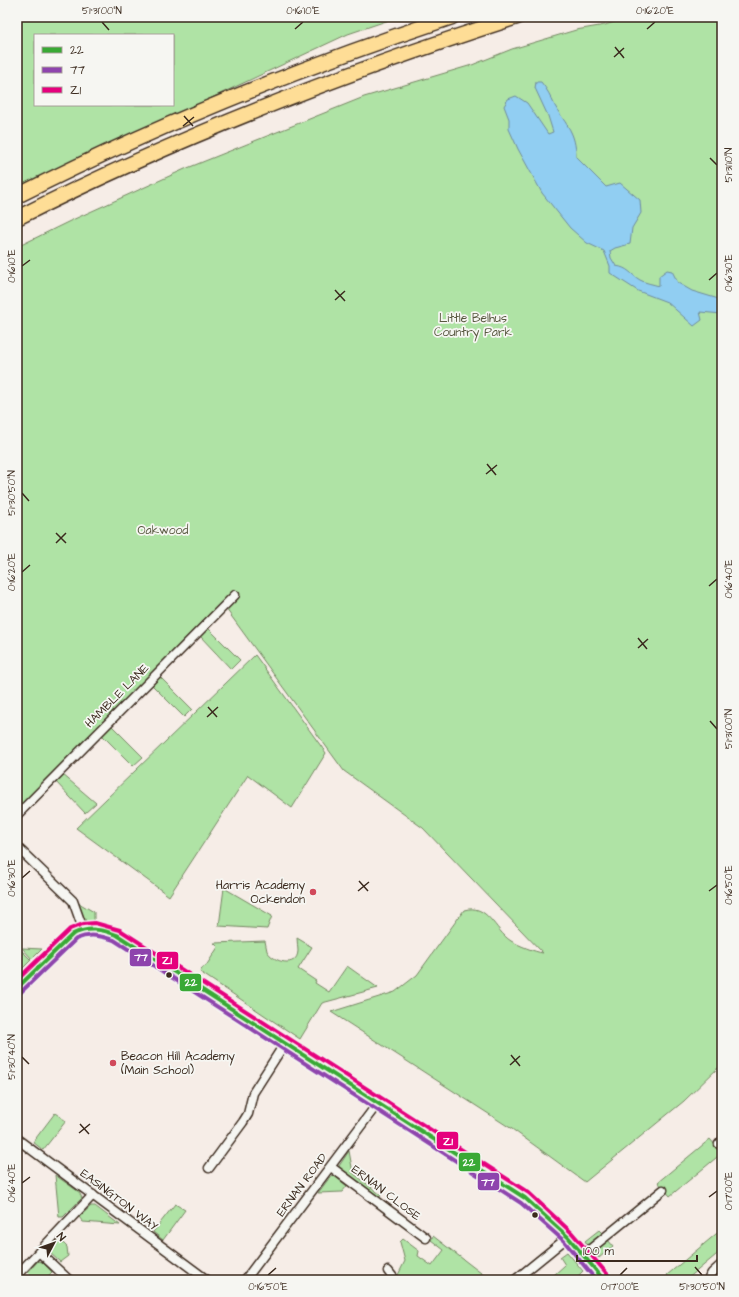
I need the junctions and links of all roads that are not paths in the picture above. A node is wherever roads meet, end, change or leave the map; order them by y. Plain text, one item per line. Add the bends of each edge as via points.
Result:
1 (452, 17) edge
2 (517, 17) edge
3 (17, 196) edge
4 (17, 218) edge
5 (235, 595) dead end
6 (17, 815) edge
7 (17, 847) edge
8 (83, 929) junction
9 (17, 988) edge
10 (285, 1043) junction
11 (378, 1103) junction
12 (17, 1138) edge
13 (331, 1167) junction
14 (209, 1168) dead end
15 (663, 1190) dead end
16 (93, 1195) junction
17 (568, 1237) junction
18 (426, 1238) dead end
19 (39, 1252) junction
20 (583, 1255) junction
21 (722, 1264) edge
22 (388, 1271) dead end
23 (17, 1275) edge
24 (69, 1280) edge
25 (207, 1280) edge
26 (245, 1280) edge
27 (395, 1280) edge
28 (515, 1280) edge
29 (604, 1280) edge
30 (708, 1280) edge

1 - 3 highway via 323,63 215,106 121,146
2 - 4 highway via 416,50 266,106 138,160
5 - 6 street, HAMBLE LANE
7 - 8 street via 73,901
8 - 9 street via 72,934
8 - 10 street via 102,930 117,935
10 - 11 street
10 - 14 street via 253,1093 248,1114
11 - 13 street, ERNAN ROAD
11 - 17 street via 526,1198
12 - 16 street, EASINGTON WAY
13 - 18 street, ERNAN CLOSE
13 - 26 street, ERNAN ROAD
15 - 20 street
16 - 19 street
16 - 25 street, EASINGTON WAY
17 - 20 street
17 - 28 street
19 - 23 street
19 - 24 street
20 - 29 street
21 - 30 street
22 - 27 street

